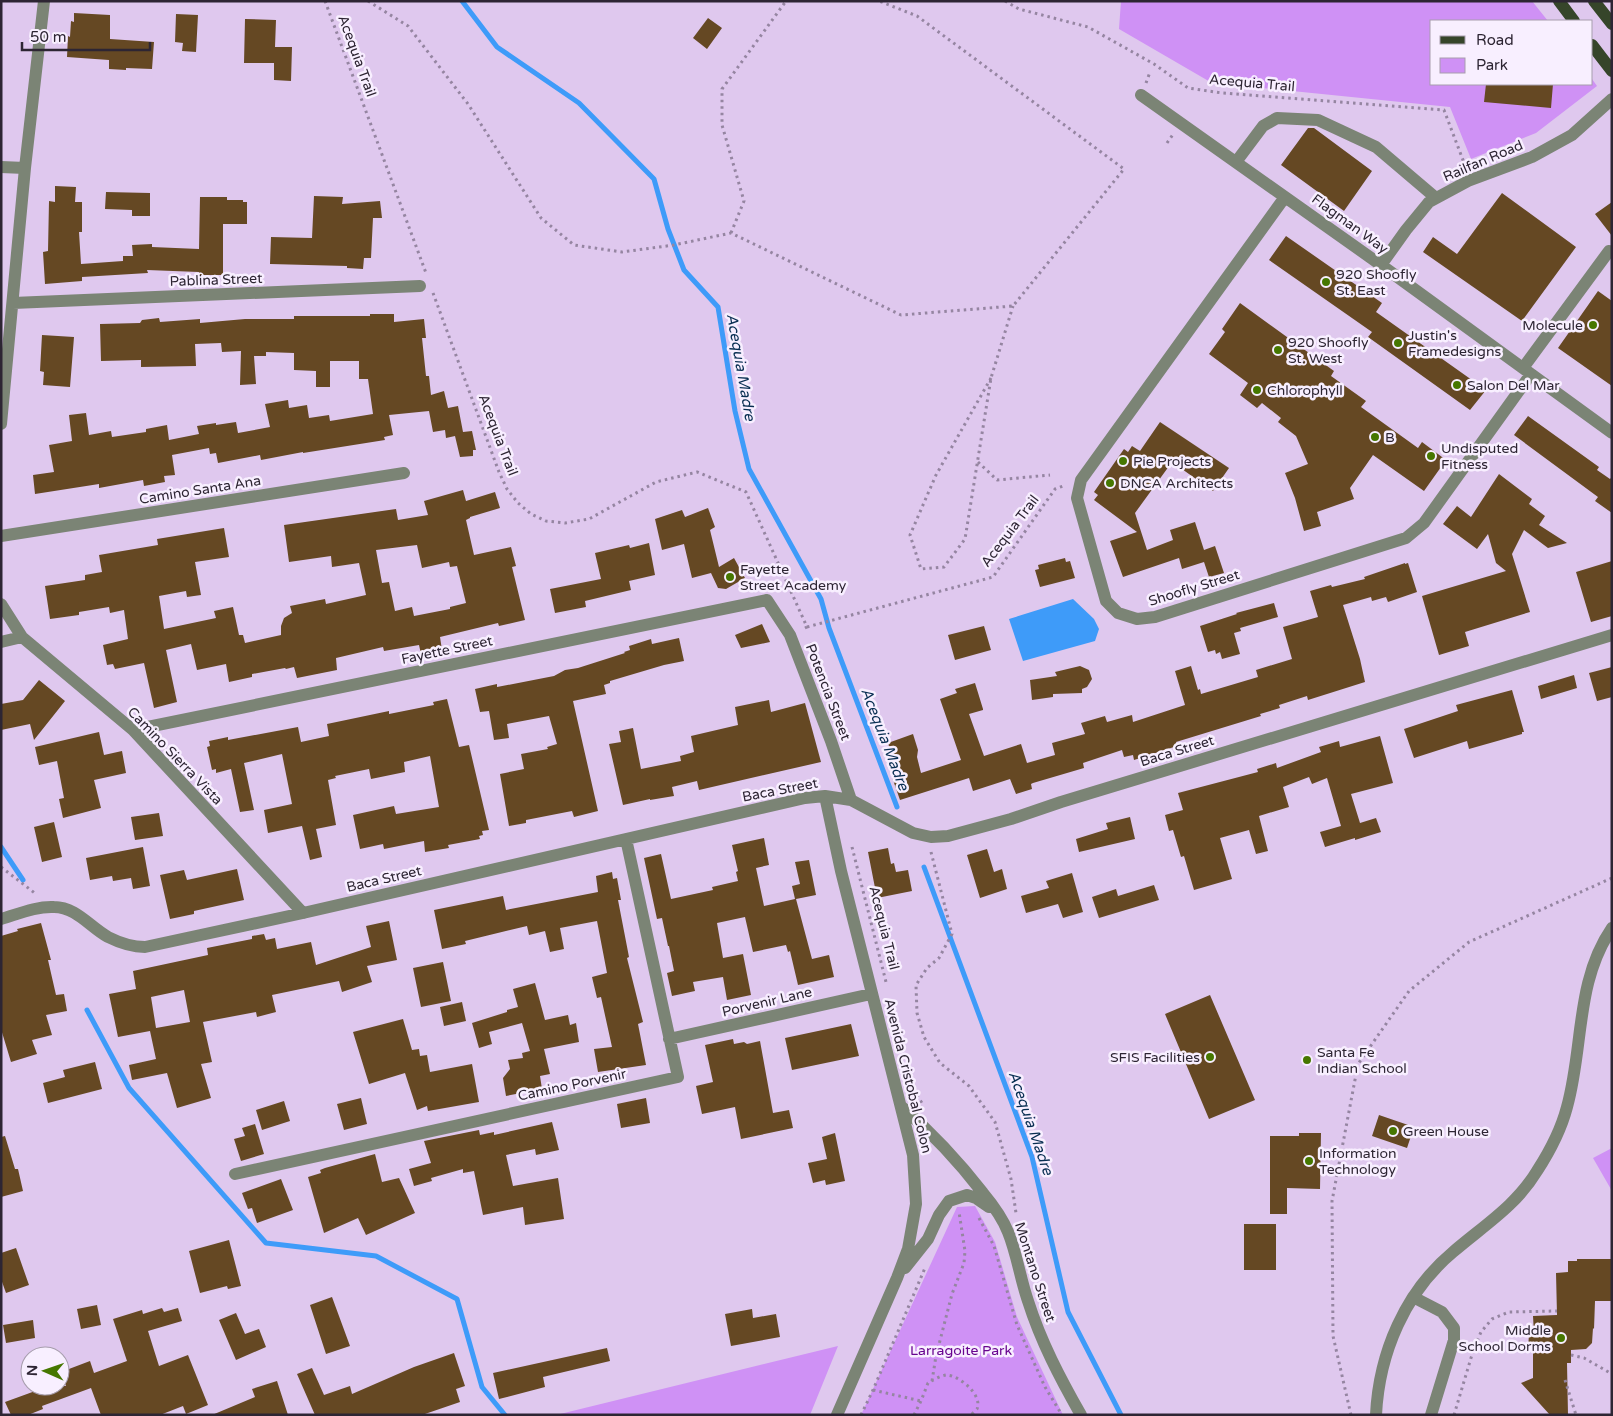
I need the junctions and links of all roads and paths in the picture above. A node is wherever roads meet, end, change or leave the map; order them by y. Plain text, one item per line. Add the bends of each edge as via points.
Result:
1 (44, 1) edge
2 (325, 1) edge
3 (368, 1) edge
4 (786, 1) edge
5 (879, 1) edge
6 (1005, 1) edge
7 (1559, 1) edge
8 (1594, 1) edge
9 (1573, 20) edge
10 (1612, 24) edge
11 (1593, 45) edge
12 (1612, 71) edge
13 (1141, 95) dead end
14 (1612, 99) edge
15 (1175, 131) dead end
16 (1167, 143) dead end
17 (1236, 162) junction
18 (1, 167) edge
19 (24, 168) junction
20 (1468, 181) junction
21 (1285, 197) junction
22 (1436, 198) junction
23 (731, 233) junction
24 (1609, 252) dead end
25 (1381, 265) junction
26 (426, 284) junction
27 (13, 303) junction
28 (1013, 306) junction
29 (4, 365) edge
30 (1527, 371) junction
31 (991, 378) junction
32 (1, 424) edge
33 (1612, 433) edge
34 (978, 461) junction
35 (404, 473) dead end
36 (1050, 474) dead end
37 (1081, 480) junction
38 (1, 536) edge
39 (768, 600) joint
40 (1, 604) edge
41 (1612, 635) edge
42 (22, 637) junction
43 (1, 642) edge
44 (133, 730) junction
45 (825, 796) junction
46 (851, 800) junction
47 (626, 839) junction
48 (852, 846) dead end
49 (931, 852) dead end
50 (1, 867) edge
51 (1612, 878) edge
52 (53, 906) junction
53 (303, 913) junction
54 (1, 919) edge
55 (1612, 928) edge
56 (887, 986) dead end
57 (871, 994) junction
58 (669, 1039) junction
59 (911, 1084) dead end
60 (902, 1107) junction
61 (926, 1108) dead end
62 (235, 1174) dead end
63 (958, 1205) dead end
64 (1011, 1208) dead end
65 (998, 1213) junction
66 (978, 1216) dead end
67 (926, 1265) dead end
68 (897, 1278) junction
69 (1413, 1297) junction
70 (1556, 1311) dead end
71 (1528, 1345) dead end
72 (1474, 1348) junction
73 (1571, 1355) dead end
74 (1612, 1374) edge
75 (1565, 1380) dead end
76 (932, 1381) junction
77 (873, 1390) junction
78 (921, 1401) junction
79 (837, 1415) edge
80 (861, 1415) edge
81 (914, 1415) edge
82 (971, 1415) edge
83 (1062, 1415) edge
84 (1081, 1415) edge
85 (1351, 1415) edge
86 (1376, 1415) edge
87 (1431, 1415) edge
88 (1454, 1415) edge
89 (1576, 1415) edge

1 - 19 street
2 - 26 path, Acequia Trail
3 - 23 path via 408,26 468,104 541,218 574,245 622,252
4 - 23 path via 722,89 722,125 744,202
5 - 28 path via 918,16 1124,169
6 - 20 path, Acequia Trail via 1019,9 1088,27 1154,64 1188,88 1444,110
7 - 9 main road
8 - 10 main road
11 - 12 main road
13 - 17 street, Flagman Way
14 - 20 street, Railfan Road via 1572,135 1532,157
15 - 16 path
17 - 21 street, Flagman Way
17 - 22 street via 1263,126 1278,118 1318,120 1376,147
18 - 19 street
19 - 27 street
20 - 22 street, Railfan Road
21 - 25 street, Flagman Way
21 - 37 street
22 - 25 street, Railfan Road via 1406,230
23 - 28 path via 900,314
24 - 30 street, Shoofly Street
25 - 30 street, Flagman Way
26 - 27 street, Pablina Street
26 - 37 path, Acequia Trail via 507,489 518,503 546,521 565,524 589,519 656,482 697,472 746,492 805,628 993,577 1055,488
27 - 29 street
28 - 31 path
29 - 32 street
30 - 33 street, Flagman Way
30 - 37 street, Shoofly Street via 1424,523 1406,538 1155,617 1137,619 1118,613 1106,601 1077,498
31 - 34 path
31 - 34 path via 936,475 910,535 921,569 944,567 965,539
34 - 36 path via 997,480
35 - 38 street, Camino Santa Ana
39 - 44 street, Fayette Street
39 - 46 street, Potencia Street via 790,635
40 - 42 street, Camino Sierra Vista
41 - 46 street, Baca Street via 948,836 913,833
42 - 43 street
42 - 44 street, Camino Sierra Vista
44 - 53 street, Camino Sierra Vista
45 - 46 street, Baca Street
45 - 47 street, Baca Street
45 - 57 street, Avenida Cristobal Colon
47 - 53 street, Baca Street
47 - 58 street, Camino Porvenir
48 - 56 path, Acequia Trail
49 - 64 path via 952,934 939,958 926,968 916,985 917,1013 924,1037 940,1063 969,1086 994,1122 1012,1179 1016,1214
50 - 52 path
51 - 85 path via 1469,942 1409,991 1358,1064 1332,1201 1334,1336
52 - 53 street, Baca Street via 82,917 122,944 140,947
52 - 54 street
55 - 69 street via 1590,970 1569,1100 1549,1151 1511,1205 1451,1253
57 - 58 street, Porvenir Lane
57 - 60 street, Avenida Cristobal Colon
58 - 62 street, Camino Porvenir via 678,1077
59 - 61 path
60 - 65 street, Montano Street via 966,1171
60 - 68 street, Avenida Cristobal Colon via 914,1156 916,1204 908,1249
63 - 76 path via 964,1263 952,1294
65 - 68 street via 967,1195 950,1201 939,1215 928,1239
65 - 84 street, Montano Street via 1008,1231 1043,1343
66 - 83 path via 994,1246 1017,1325 1045,1387
67 - 77 path
68 - 79 street, Avenida Cristobal Colon
69 - 86 street via 1400,1318 1385,1359
69 - 87 street via 1442,1312 1454,1328 1454,1340
70 - 72 path via 1509,1312 1492,1319
71 - 72 path
72 - 88 path
73 - 74 path via 1584,1358
75 - 89 path
76 - 78 path via 928,1383
76 - 82 path via 945,1375 959,1378 972,1390 978,1403 977,1410
77 - 78 path
77 - 80 path
78 - 81 path

